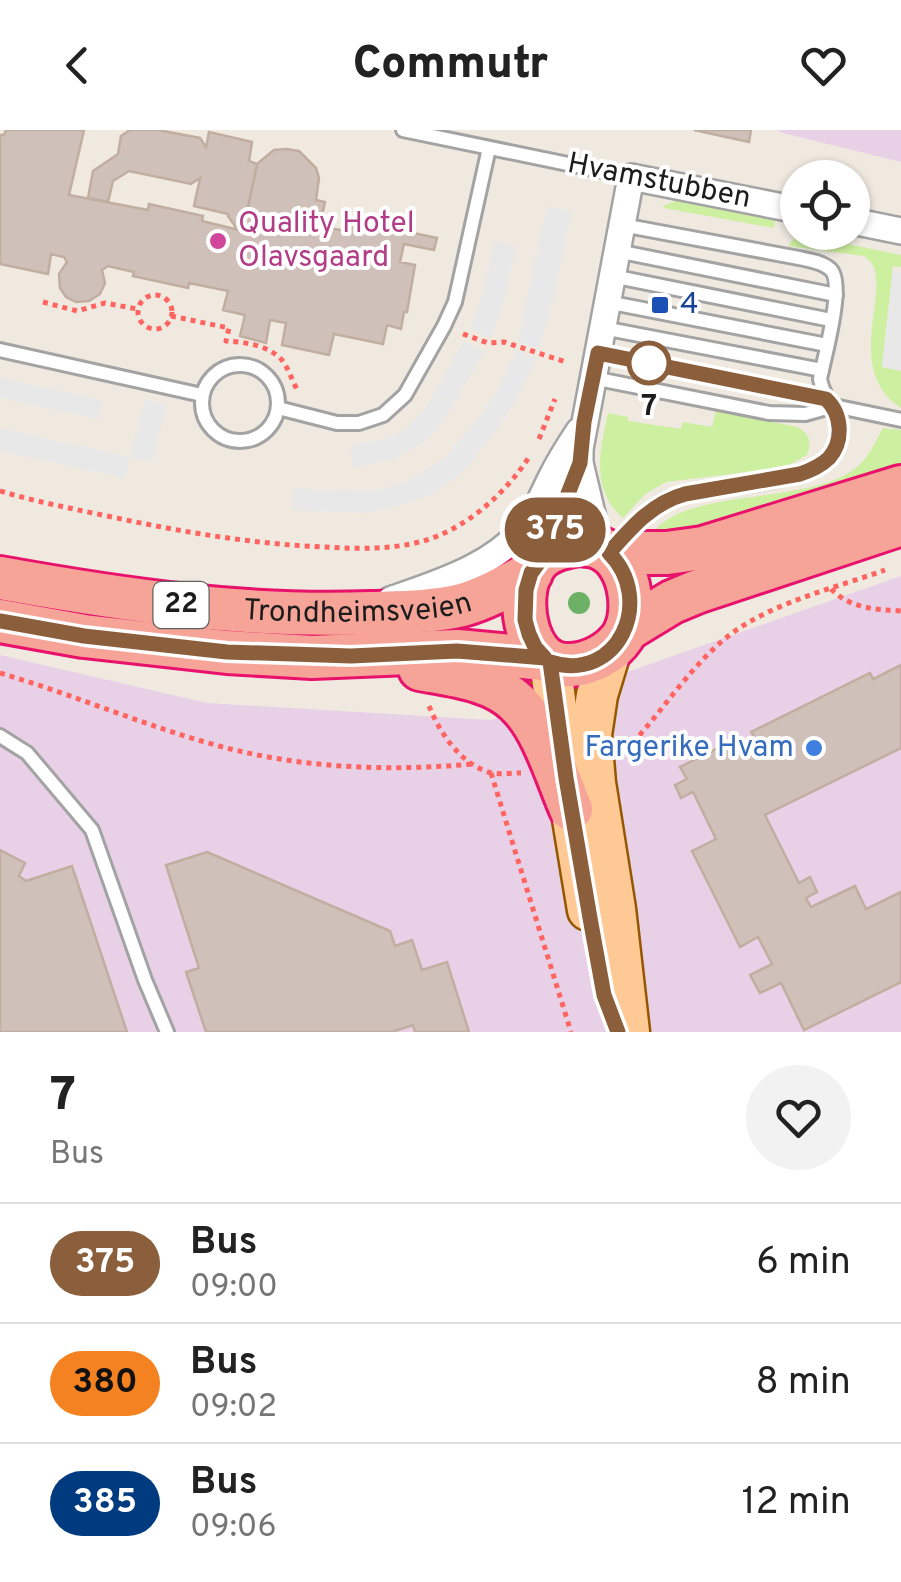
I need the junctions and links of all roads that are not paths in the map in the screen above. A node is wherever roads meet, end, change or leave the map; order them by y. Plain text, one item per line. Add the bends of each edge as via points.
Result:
1 (403, 130) edge
2 (489, 148) junction
3 (631, 177) junction
4 (780, 206) edge
5 (622, 225) junction
6 (870, 225) edge
7 (901, 231) edge
8 (612, 276) junction
9 (836, 295) junction
10 (831, 320) junction
11 (826, 344) junction
12 (0, 350) edge
13 (598, 353) junction
14 (822, 370) junction
15 (202, 395) junction
16 (830, 402) junction
17 (278, 408) junction
18 (901, 420) edge
19 (584, 422) junction
20 (580, 463) junction
21 (901, 487) edge
22 (901, 524) edge
23 (604, 550) junction
24 (538, 564) junction
25 (0, 578) edge
26 (343, 614) junction
27 (0, 621) edge
28 (618, 640) junction
29 (351, 656) junction
30 (548, 660) junction
31 (0, 736) edge
32 (571, 809) junction
33 (167, 1032) edge
34 (618, 1032) edge
35 (628, 1032) edge

1 - 2 lane, Hvamstubben
2 - 3 lane, Hvamstubben
2 - 17 lane via 455,302 405,395 384,414 359,423
3 - 4 street, Hvamstubben
3 - 5 street
5 - 8 street
5 - 9 lane via 820,263 834,275
6 - 7 street
8 - 9 lane
8 - 10 lane
8 - 11 lane
8 - 13 street
9 - 10 lane
10 - 11 lane
11 - 14 lane
12 - 15 lane
13 - 14 lane
13 - 16 lane
13 - 16 lane via 769,413 805,414
13 - 19 street
14 - 16 lane
15 - 17 lane via 218,372 250,367 269,379
15 - 17 lane via 208,425 233,441 268,429
16 - 18 lane
16 - 23 lane via 839,434 831,456 814,469 668,499
19 - 20 street
19 - 26 street via 529,521 504,547 431,586
20 - 23 street
20 - 24 street
21 - 23 highway, 22 via 703,548
22 - 28 highway, 22 via 696,592
23 - 24 highway, 22 via 578,544
23 - 28 highway via 622,570 630,608
24 - 26 highway, Trondheimsveien / 22 via 464,604
24 - 30 highway via 526,590 525,620
25 - 26 highway, Trondheimsveien / 22 via 182,606
27 - 29 highway, Trondheimsveien / 22 via 172,648
28 - 30 highway, 22 via 588,662
28 - 35 main road via 597,695 591,735
29 - 30 highway, Trondheimsveien / 22 via 457,651
29 - 32 highway, 22 via 464,678 504,693 532,723
30 - 32 main road
31 - 33 lane via 27,753 92,830
32 - 34 main road via 604,995

